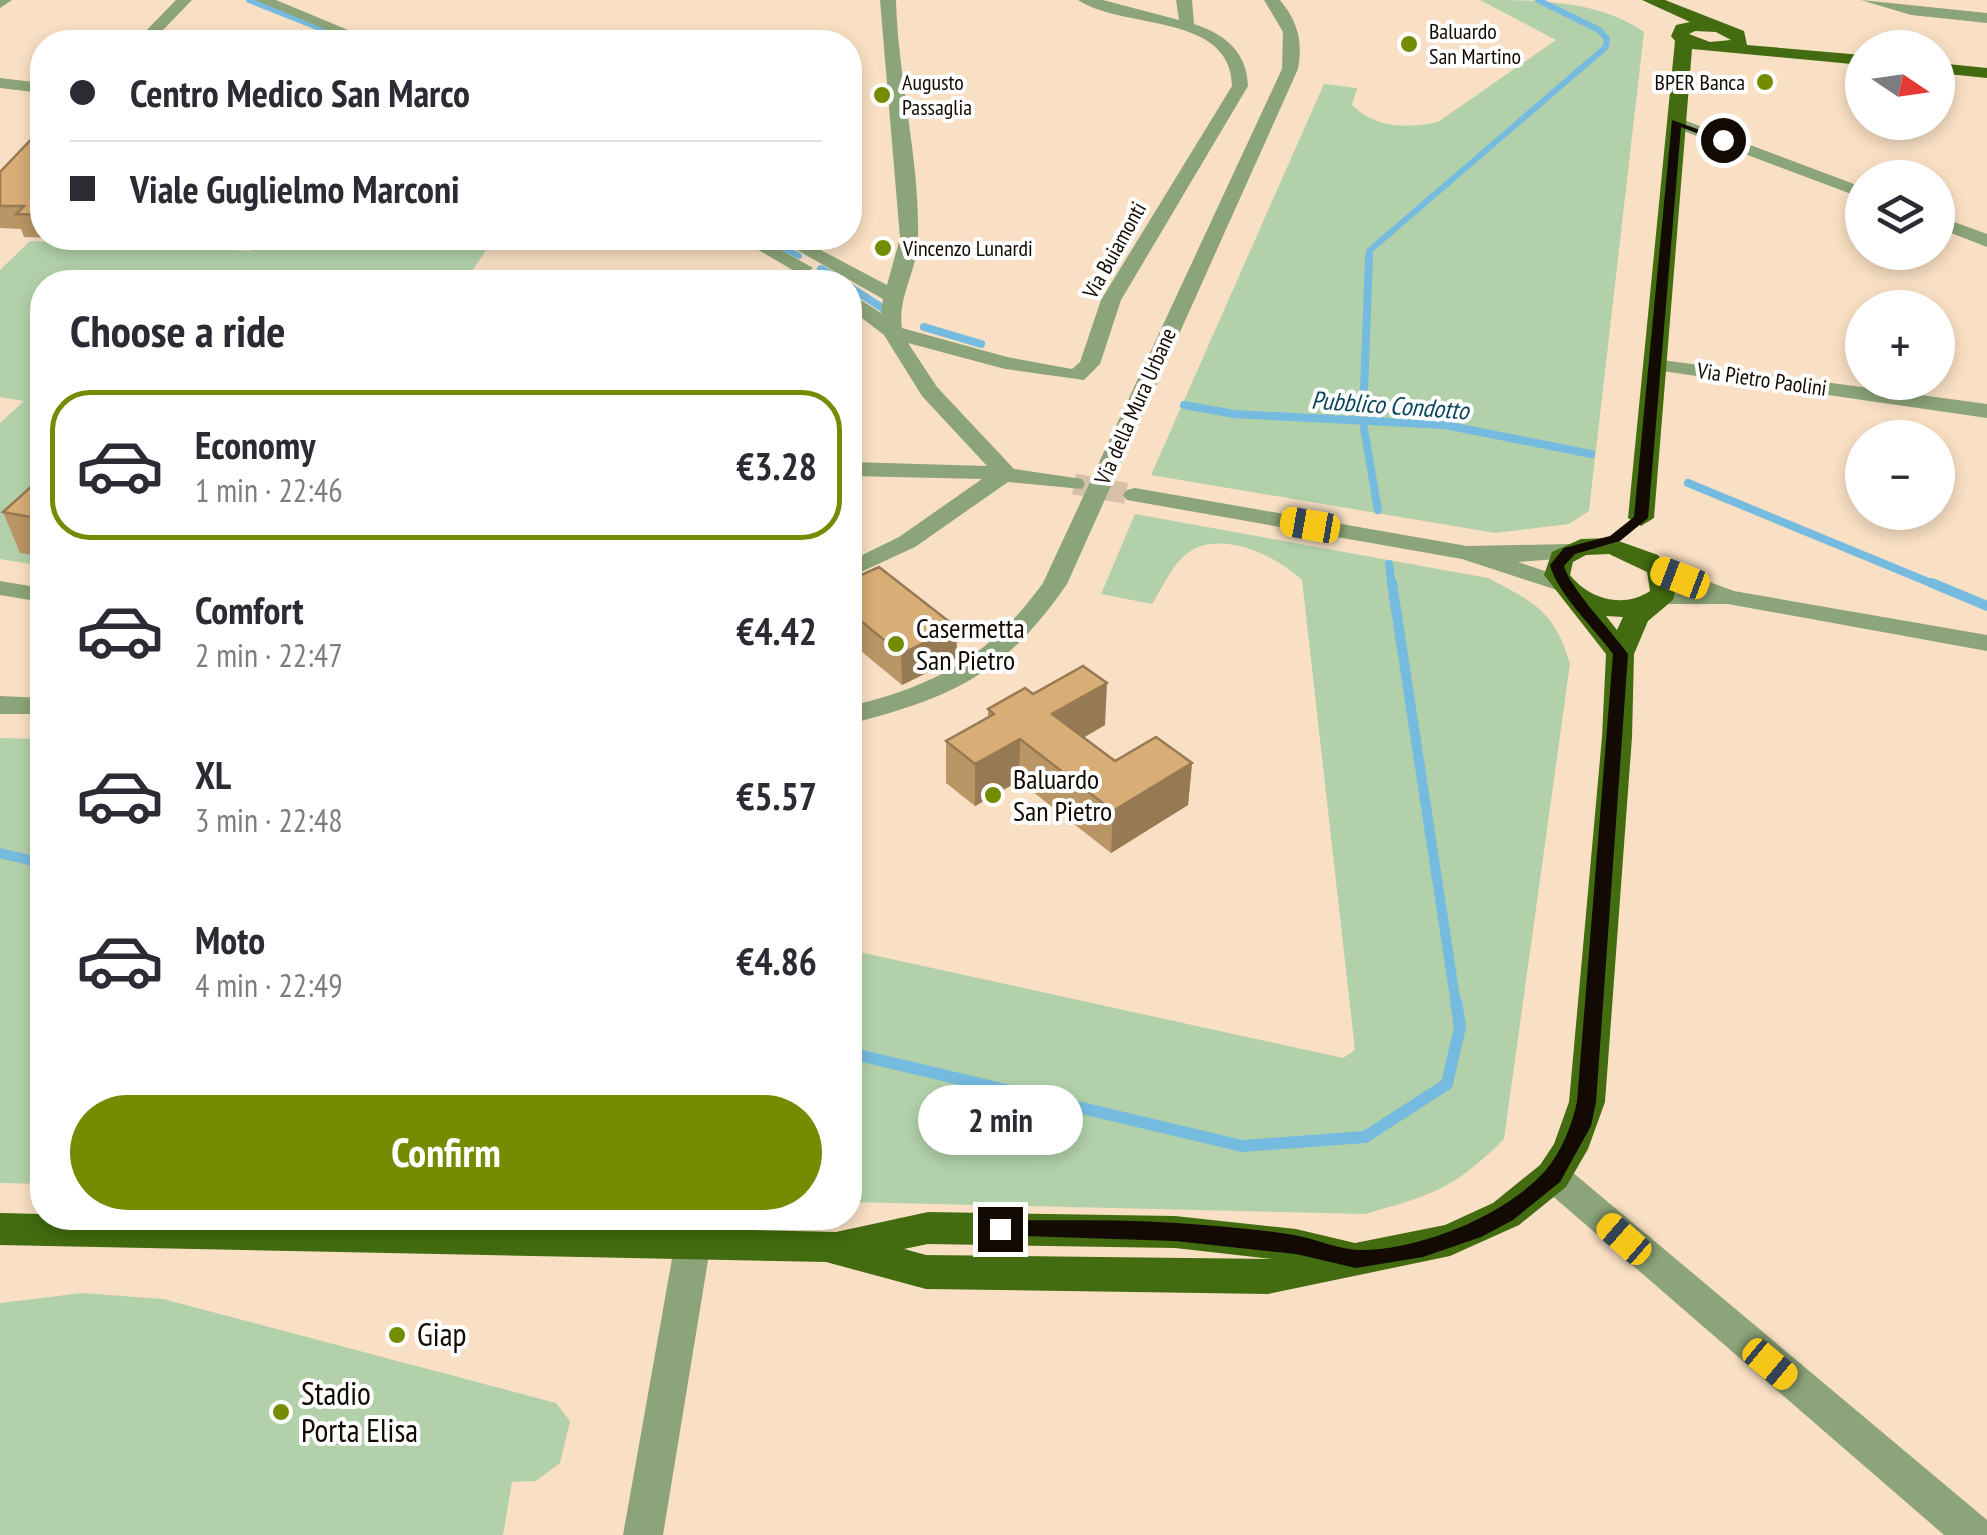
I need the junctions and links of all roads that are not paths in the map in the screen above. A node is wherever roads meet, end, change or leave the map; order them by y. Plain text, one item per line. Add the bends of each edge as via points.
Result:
1 (184, 0) edge
2 (888, 0) edge
3 (1086, 0) edge
4 (1272, 0) edge
5 (1636, 0) edge
6 (1650, 0) edge
7 (1869, 0) edge
8 (1182, 1) edge
9 (258, 3) edge
10 (1987, 18) edge
11 (300, 22) junction
12 (1714, 26) junction
13 (1187, 27) junction
14 (155, 30) edge
15 (288, 30) edge
16 (316, 30) edge
17 (328, 30) edge
18 (1735, 33) junction
19 (1681, 36) junction
20 (1720, 48) junction
21 (1840, 58) junction
22 (1845, 58) edge
23 (1955, 70) edge
24 (1987, 73) edge
25 (1679, 78) junction
26 (0, 83) edge
27 (30, 87) edge
28 (1676, 122) junction
29 (1845, 187) edge
30 (1955, 228) edge
31 (1987, 240) edge
32 (774, 250) edge
33 (807, 250) edge
34 (822, 258) junction
35 (801, 267) junction
36 (806, 270) edge
37 (844, 270) edge
38 (862, 280) edge
39 (894, 297) junction
40 (862, 309) edge
41 (892, 332) junction
42 (1656, 364) junction
43 (1987, 411) edge
44 (862, 469) edge
45 (1006, 472) junction
46 (1074, 484) tunnel mouth
47 (1135, 494) tunnel mouth
48 (1641, 518) junction
49 (1577, 549) junction
50 (1467, 552) junction
51 (862, 564) edge
52 (1657, 568) junction
53 (0, 588) edge
54 (1570, 591) junction
55 (30, 593) edge
56 (1728, 597) junction
57 (1654, 601) junction
58 (1987, 642) edge
59 (1620, 654) junction
60 (0, 705) edge
61 (30, 706) edge
62 (862, 712) edge
63 (1552, 1176) junction
64 (0, 1229) edge
65 (30, 1230) edge
66 (53, 1230) edge
67 (693, 1242) junction
68 (643, 1535) edge
69 (1974, 1535) edge

1 - 14 street
2 - 39 street via 909,242
3 - 13 street
4 - 62 street, Via della Mura Urbane via 1286,14 1293,36 1290,69 1056,584 1028,626 973,672 915,700
5 - 19 main road
6 - 12 main road
7 - 10 street
8 - 13 street
9 - 11 street
11 - 15 street
11 - 16 street
11 - 17 street
12 - 18 main road
12 - 19 main road via 1690,26
13 - 41 street, Via Buiamonti via 1223,44 1241,71 1240,86 1110,300 1090,364 1077,376 1054,373
18 - 20 main road via 1739,43
18 - 21 main road
19 - 20 main road
19 - 25 main road
20 - 21 main road
20 - 25 main road
21 - 22 main road
23 - 24 main road
25 - 28 main road
26 - 27 street
28 - 29 street
28 - 42 main road
30 - 31 street
32 - 35 street
33 - 34 street
34 - 35 street
34 - 37 street
35 - 36 street
38 - 39 street
39 - 41 street
40 - 41 street
41 - 45 street via 920,378
42 - 43 street, Via Pietro Paolini
42 - 48 main road
44 - 45 street
45 - 46 street
45 - 51 street via 907,542
47 - 50 street
48 - 49 main road via 1615,538
48 - 52 main road via 1644,547
49 - 50 street
49 - 52 main road via 1627,550
49 - 54 main road via 1557,565
50 - 54 street
52 - 56 street
52 - 57 main road via 1666,585
53 - 55 street
54 - 57 main road via 1620,609
54 - 59 main road
56 - 57 street
56 - 58 street
57 - 59 main road via 1636,618
59 - 63 main road via 1587,1102
60 - 61 street
63 - 67 main road via 1474,1231 1423,1248 1268,1277 926,1272 837,1248
63 - 69 street
64 - 65 main road
66 - 67 main road
67 - 68 street

